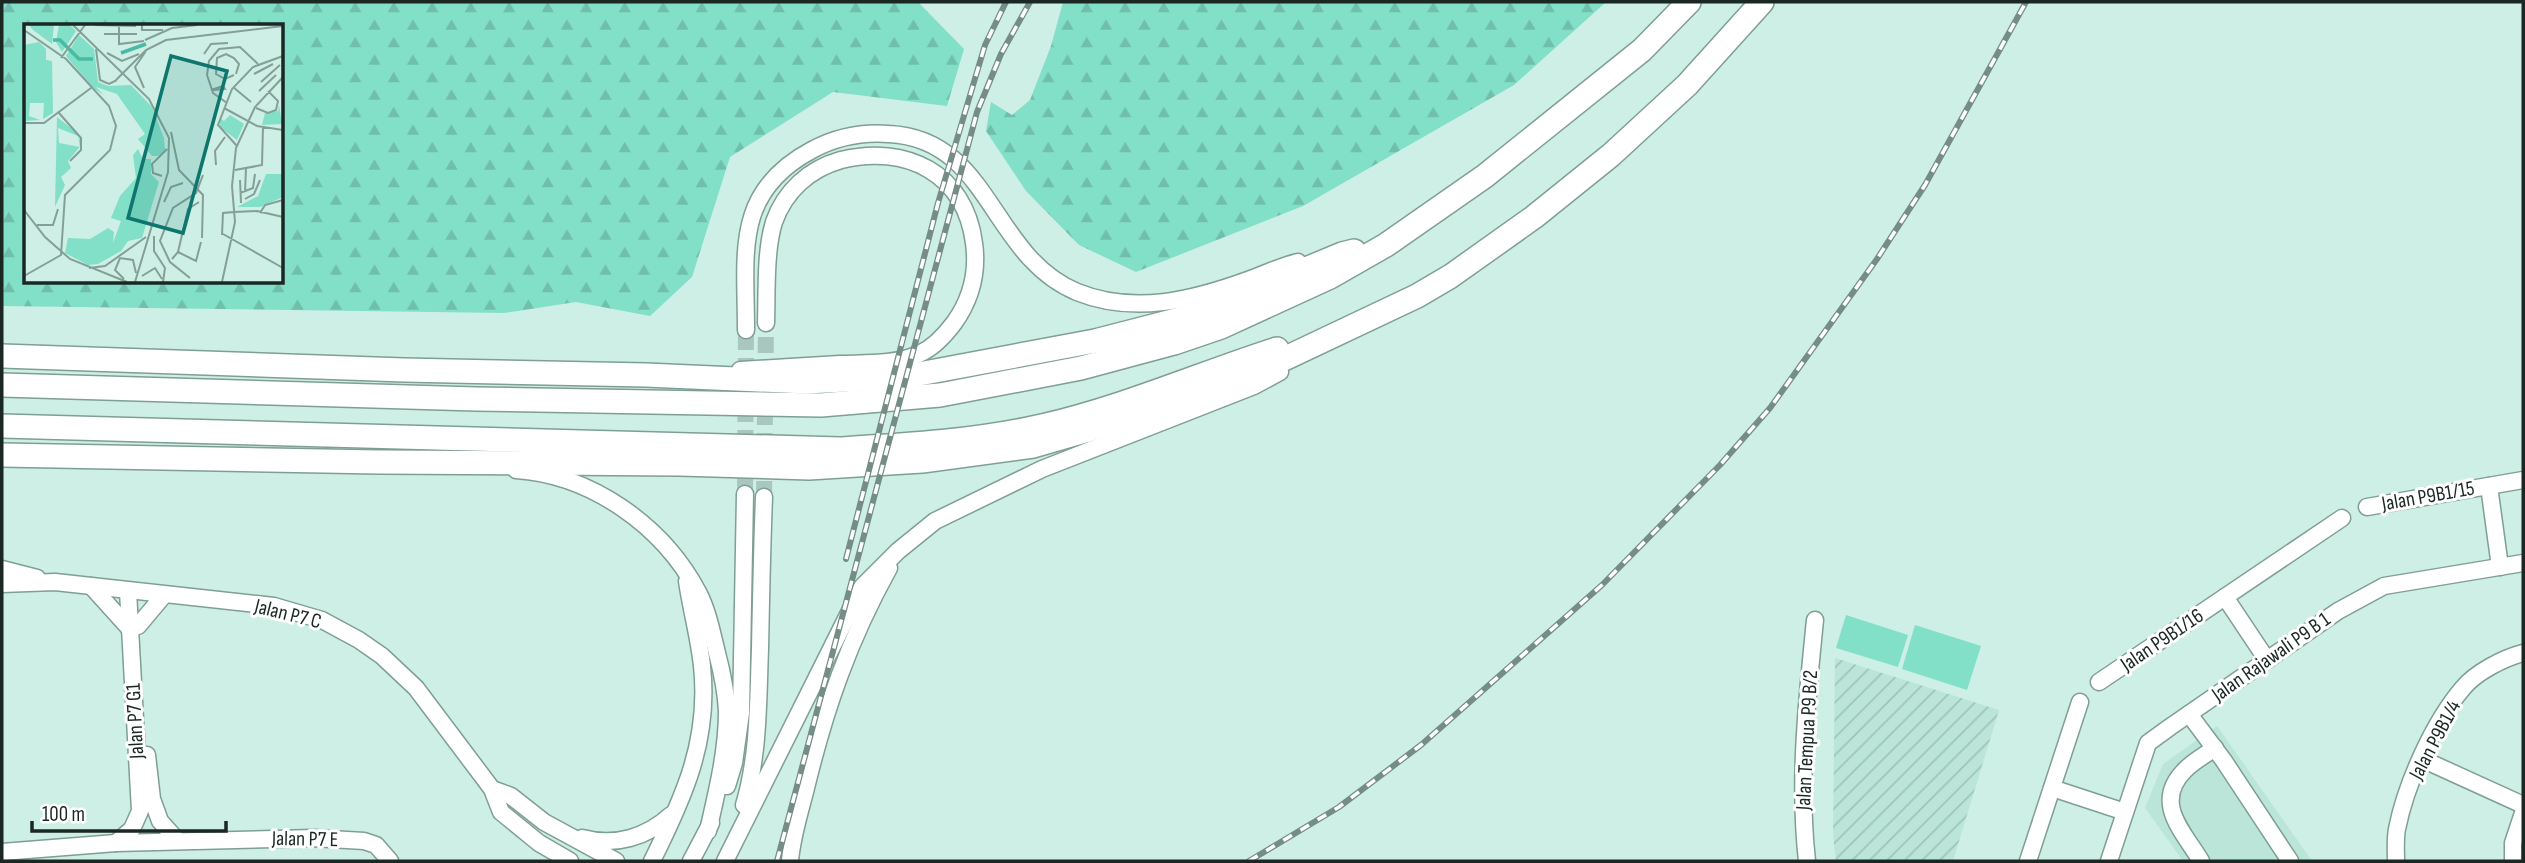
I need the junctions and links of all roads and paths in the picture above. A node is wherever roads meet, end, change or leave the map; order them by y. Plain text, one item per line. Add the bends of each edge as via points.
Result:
1 (1689, 2) edge
2 (1762, 2) edge
3 (1534, 217) junction
4 (1386, 245) junction
5 (1342, 254) junction
6 (1417, 296) junction
7 (766, 323) tunnel mouth
8 (746, 330) tunnel mouth
9 (2, 356) edge
10 (646, 375) junction
11 (2, 385) edge
12 (2, 426) edge
13 (2, 455) edge
14 (379, 462) junction
15 (2523, 480) edge
16 (2489, 486) junction
17 (745, 494) tunnel mouth
18 (764, 497) tunnel mouth
19 (2367, 507) dead end
20 (2342, 518) dead end
21 (898, 551) junction
22 (2523, 563) edge
23 (2500, 567) junction
24 (2, 569) edge
25 (685, 569) junction
26 (55, 582) junction
27 (2, 584) edge
28 (90, 586) junction
29 (133, 591) junction
30 (164, 595) junction
31 (2225, 597) junction
32 (1815, 620) dead end
33 (134, 627) junction
34 (2523, 653) edge
35 (2267, 660) junction
36 (2099, 682) dead end
37 (2080, 702) dead end
38 (2189, 714) junction
39 (2215, 748) junction
40 (2422, 759) junction
41 (2052, 788) junction
42 (492, 789) junction
43 (682, 800) junction
44 (2523, 805) edge
45 (2125, 812) junction
46 (2523, 813) edge
47 (708, 831) junction
48 (570, 835) junction
49 (177, 840) junction
50 (116, 843) junction
51 (2, 852) edge
52 (727, 856) edge
53 (390, 861) edge
54 (569, 861) edge
55 (616, 861) edge
56 (652, 861) edge
57 (691, 861) edge
58 (789, 861) edge
59 (1807, 861) edge
60 (2028, 861) edge
61 (2109, 861) edge
62 (2201, 861) edge
63 (2290, 861) edge
64 (2396, 861) edge
65 (2513, 861) edge

1 - 4 highway via 1642,50 1485,176
2 - 3 highway via 1687,85
3 - 6 highway
3 - 12 highway via 1454,265 1286,346 1042,426 952,441 840,449
4 - 5 highway
4 - 11 highway via 1280,301 1174,343 1024,380 908,398 745,405
5 - 8 street via 1290,264 1177,301 1155,304 1101,299 1078,292 1040,268 949,154 912,136 872,133 815,148 794,160 761,192 748,233
5 - 10 highway via 1196,315 1095,341 903,377 806,382
6 - 14 highway via 1250,375 1085,431 978,455 809,468
6 - 21 street via 1254,386 980,497 935,521
7 - 10 street via 771,235 781,206 802,178 831,163 884,155 935,172 958,197 969,217 976,258 970,296 937,342 920,354 894,362
9 - 10 highway
13 - 14 highway
14 - 25 street via 521,471 570,482 622,507
15 - 16 street, Jalan P9B1/15
16 - 19 street, Jalan P9B1/15
16 - 23 street, Jalan P9B1/15
17 - 47 street via 739,734 725,791
18 - 52 street via 755,750 749,788
20 - 31 street, Jalan P9B1/16
21 - 52 street via 862,587
21 - 58 street via 851,642 820,732
22 - 23 street, Jalan Rajawali P9 B 1
23 - 35 street, Jalan Rajawali P9 B 1 via 2384,586
24 - 26 street, Jalan P7 C
25 - 43 street via 702,667 703,700 698,750
25 - 47 street via 709,619 727,709 721,772
26 - 27 street, Jalan P7 C
26 - 28 street, Jalan P7 C
28 - 29 street, Jalan P7 C
28 - 33 street
29 - 30 street, Jalan P7 C
29 - 33 street, Jalan P7 G1
30 - 33 street
30 - 42 street, Jalan P7 C via 274,606 323,620 359,640 416,688
31 - 35 street, Jalan P9B1/16
31 - 36 street, Jalan P9B1/16
32 - 59 street, Jalan Tempua P9 B/2 via 1805,724
33 - 49 street, Jalan P7 G1 via 152,799 160,821
33 - 50 street, Jalan P7 G1 via 140,811 132,829
34 - 40 street, Jalan P9B1/4 via 2464,686
35 - 38 street, Jalan Rajawali P9 B 1
37 - 41 street
38 - 39 street
38 - 45 street, Jalan Rajawali P9 B 1 via 2148,743
39 - 62 street via 2184,770 2170,792 2169,808
39 - 63 street
40 - 44 street
40 - 64 street, Jalan P9B1/4 via 2396,830
41 - 45 street
41 - 60 street
42 - 48 street, Jalan P7 C
42 - 54 street, Jalan P7 C via 500,812
43 - 48 street via 659,827 645,834 596,842
43 - 56 street
45 - 61 street, Jalan Rajawali P9 B 1
46 - 65 street
47 - 57 street
48 - 55 street, Jalan P7 C
49 - 50 street, Jalan P7 E
49 - 53 street, Jalan P7 E via 364,841 376,845
50 - 51 street, Jalan P7 E

